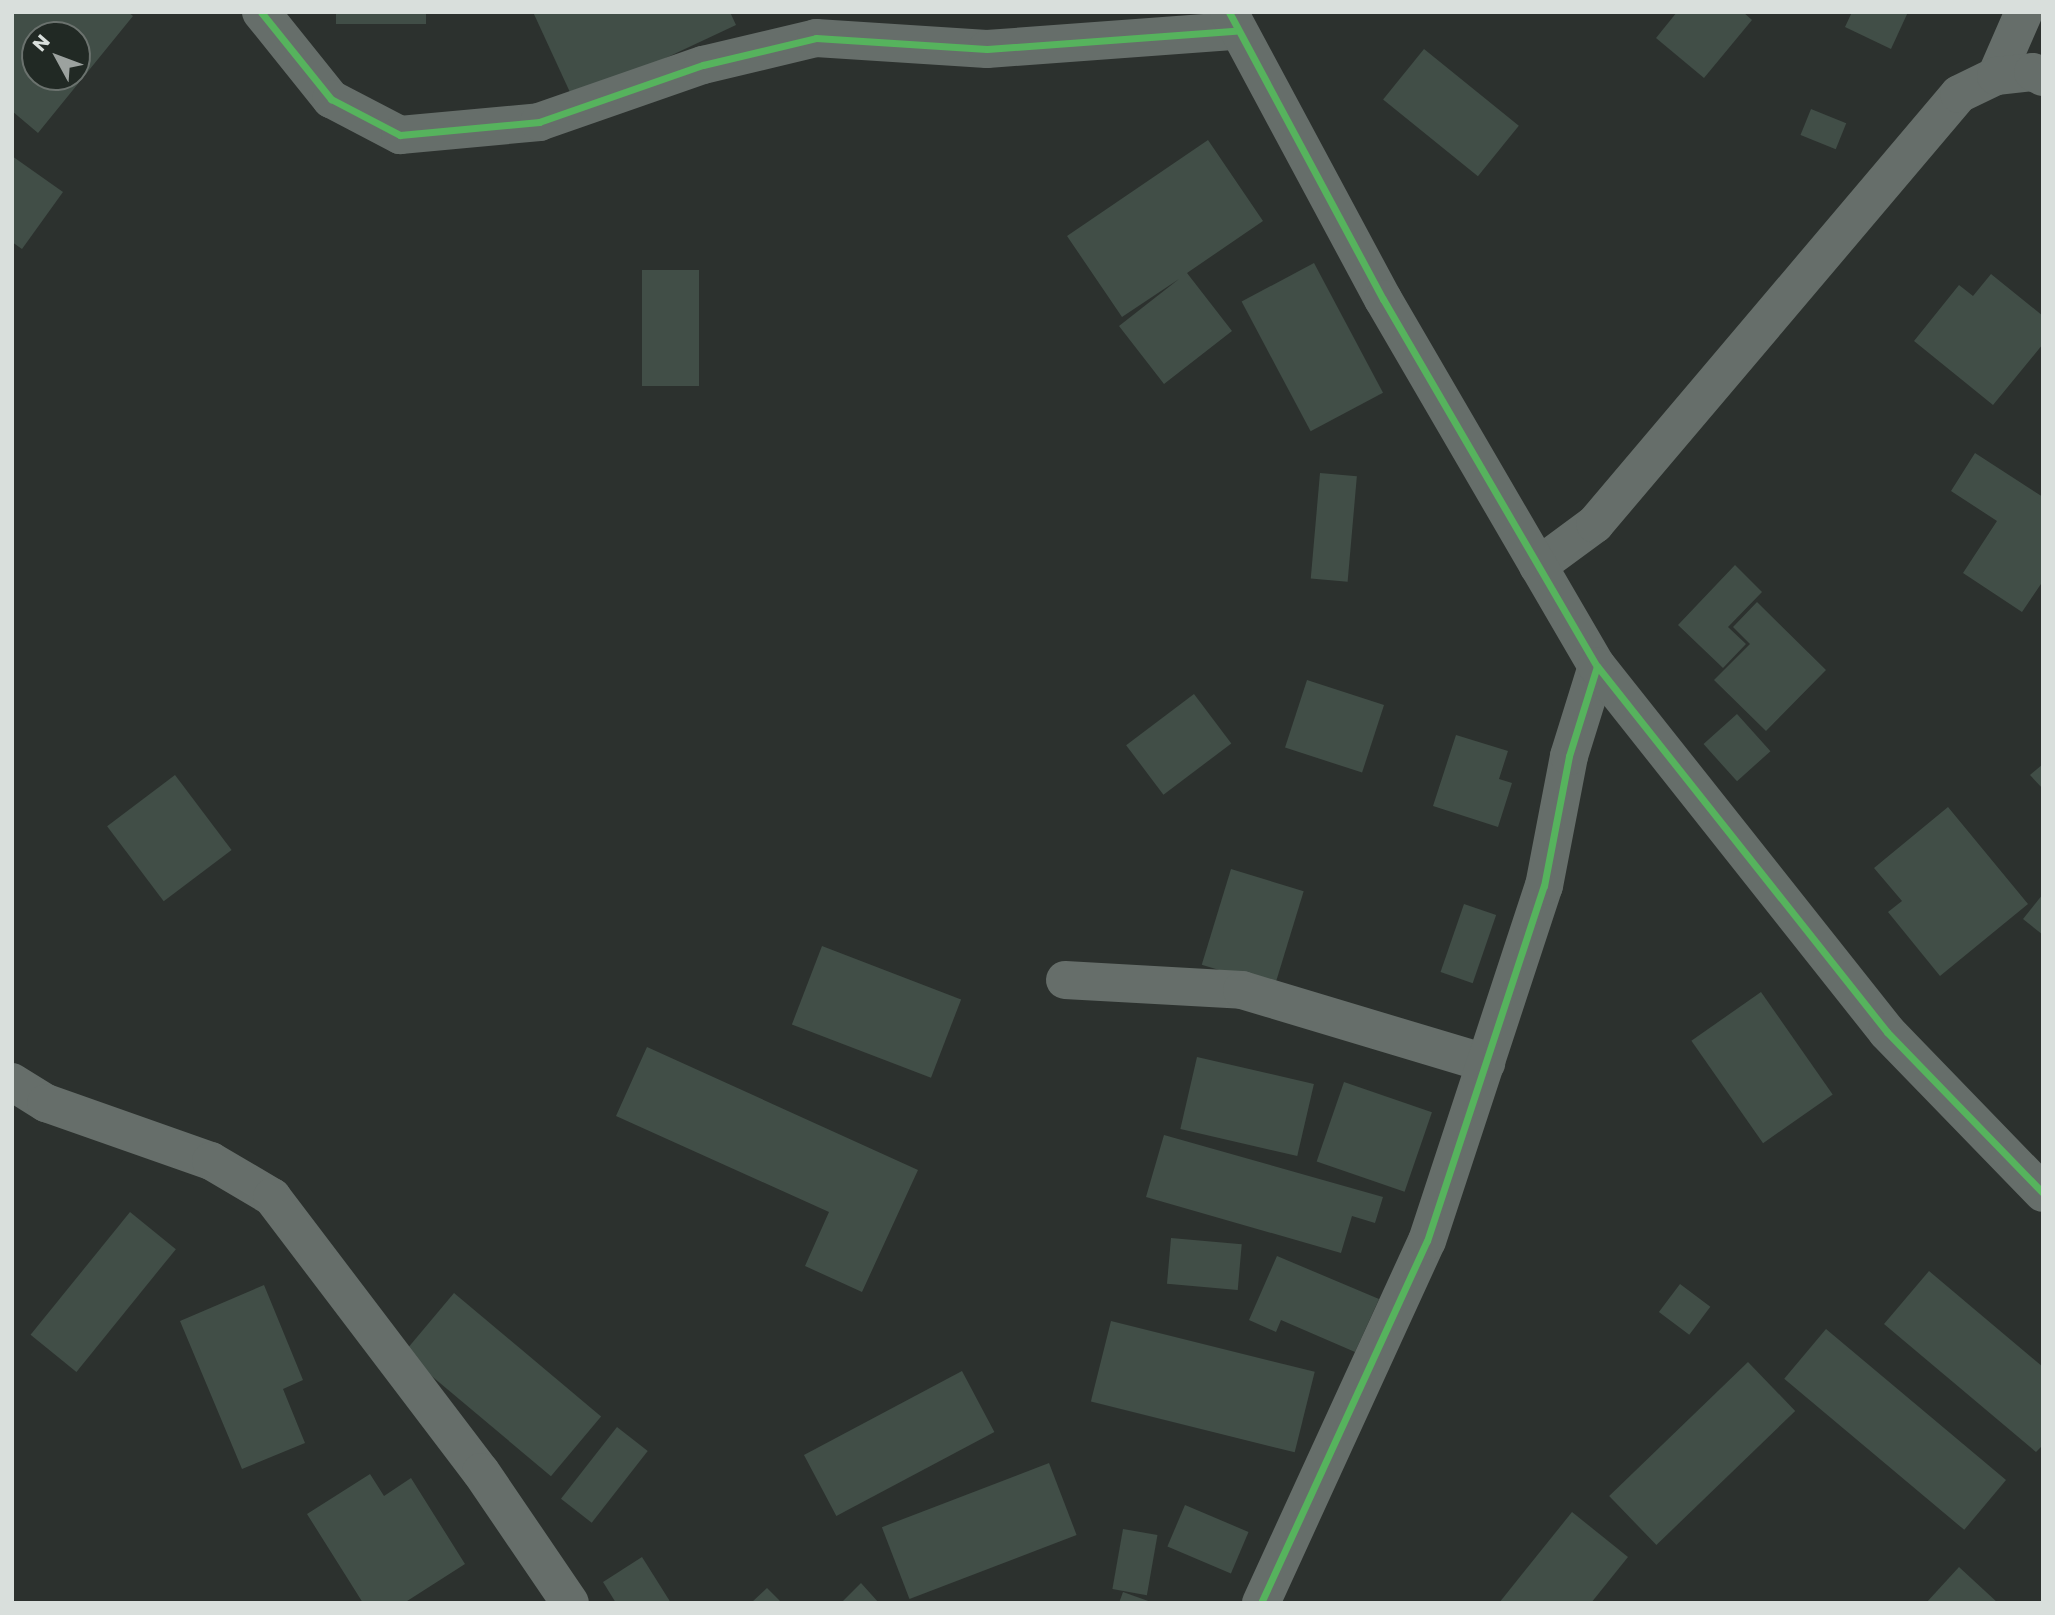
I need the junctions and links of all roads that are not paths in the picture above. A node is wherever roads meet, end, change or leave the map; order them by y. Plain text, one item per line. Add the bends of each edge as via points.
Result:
1 (261, 12) edge
2 (2024, 12) edge
3 (1232, 21) edge
4 (1996, 76) junction
5 (2043, 77) edge
6 (1538, 566) junction
7 (1597, 666) junction
8 (1065, 980) dead end
9 (1486, 1063) junction
10 (12, 1082) edge
11 (2043, 1193) edge
12 (570, 1603) edge
13 (1261, 1603) edge

1 - 3 street via 331,99 400,135 539,122 703,65 816,38 987,49
2 - 4 street
3 - 6 street
4 - 5 street via 2033,72
4 - 6 street via 1959,94 1595,524
6 - 7 street
7 - 9 street via 1569,756 1544,886
7 - 11 street via 1887,1032
8 - 9 street via 1242,990
9 - 13 street via 1427,1241
10 - 12 street via 46,1103 211,1161 272,1197 481,1472

